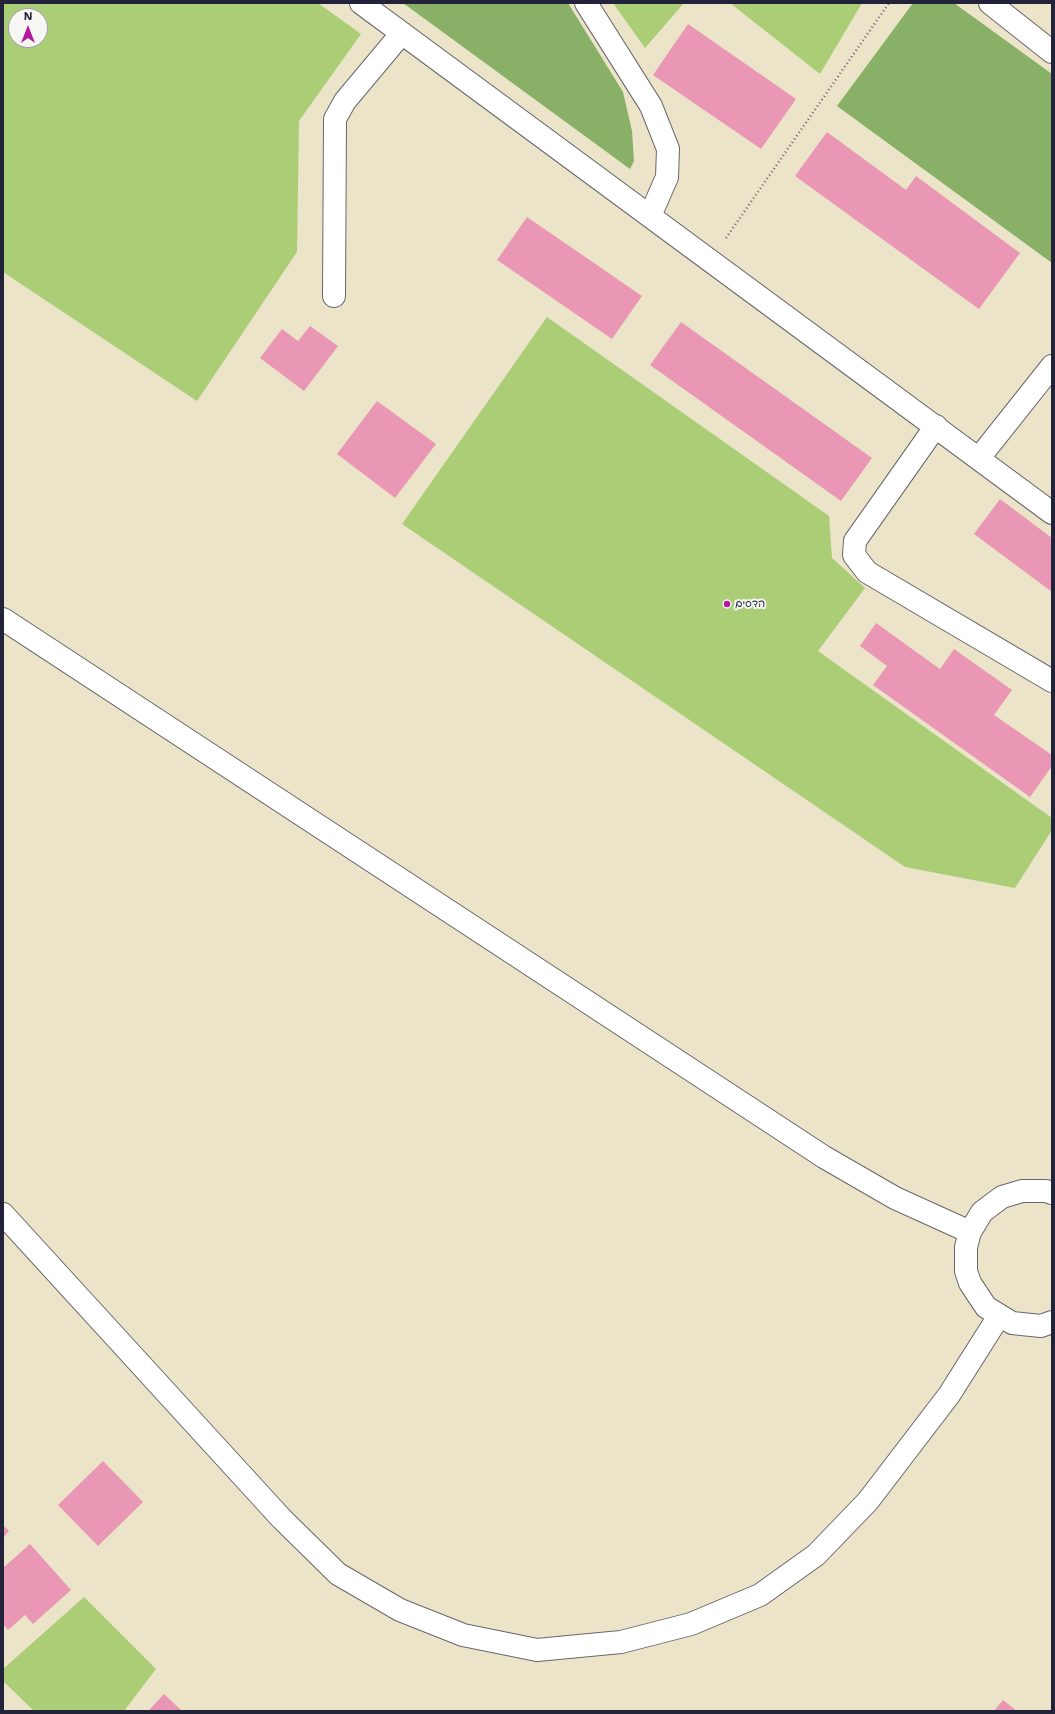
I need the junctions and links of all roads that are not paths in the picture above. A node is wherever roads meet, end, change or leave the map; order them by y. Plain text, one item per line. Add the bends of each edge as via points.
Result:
1 (361, 3) edge
2 (586, 3) edge
3 (990, 3) edge
4 (402, 33) junction
5 (1052, 52) edge
6 (650, 216) junction
7 (334, 296) dead end
8 (1052, 366) edge
9 (936, 426) junction
10 (979, 458) junction
11 (1052, 513) edge
12 (3, 618) edge
13 (1052, 681) edge
14 (1050, 1185) edge
15 (3, 1214) edge
16 (970, 1232) junction
17 (999, 1316) junction
18 (1052, 1322) edge

1 - 4 street
2 - 6 street via 651,106 668,149 667,177
3 - 5 street
4 - 6 street
4 - 7 street via 345,101 335,119
6 - 9 street
8 - 10 street
9 - 10 street
9 - 13 street via 856,541 854,555 867,572
10 - 11 street
12 - 16 street via 824,1157 896,1198
14 - 16 street via 1002,1197 982,1212
15 - 17 street via 281,1518 338,1574 400,1610 463,1635 537,1650 628,1640 692,1624 760,1595 816,1555 868,1501 949,1395
16 - 17 street via 966,1247 966,1271 970,1284 986,1307
17 - 18 street via 1012,1323 1041,1326

